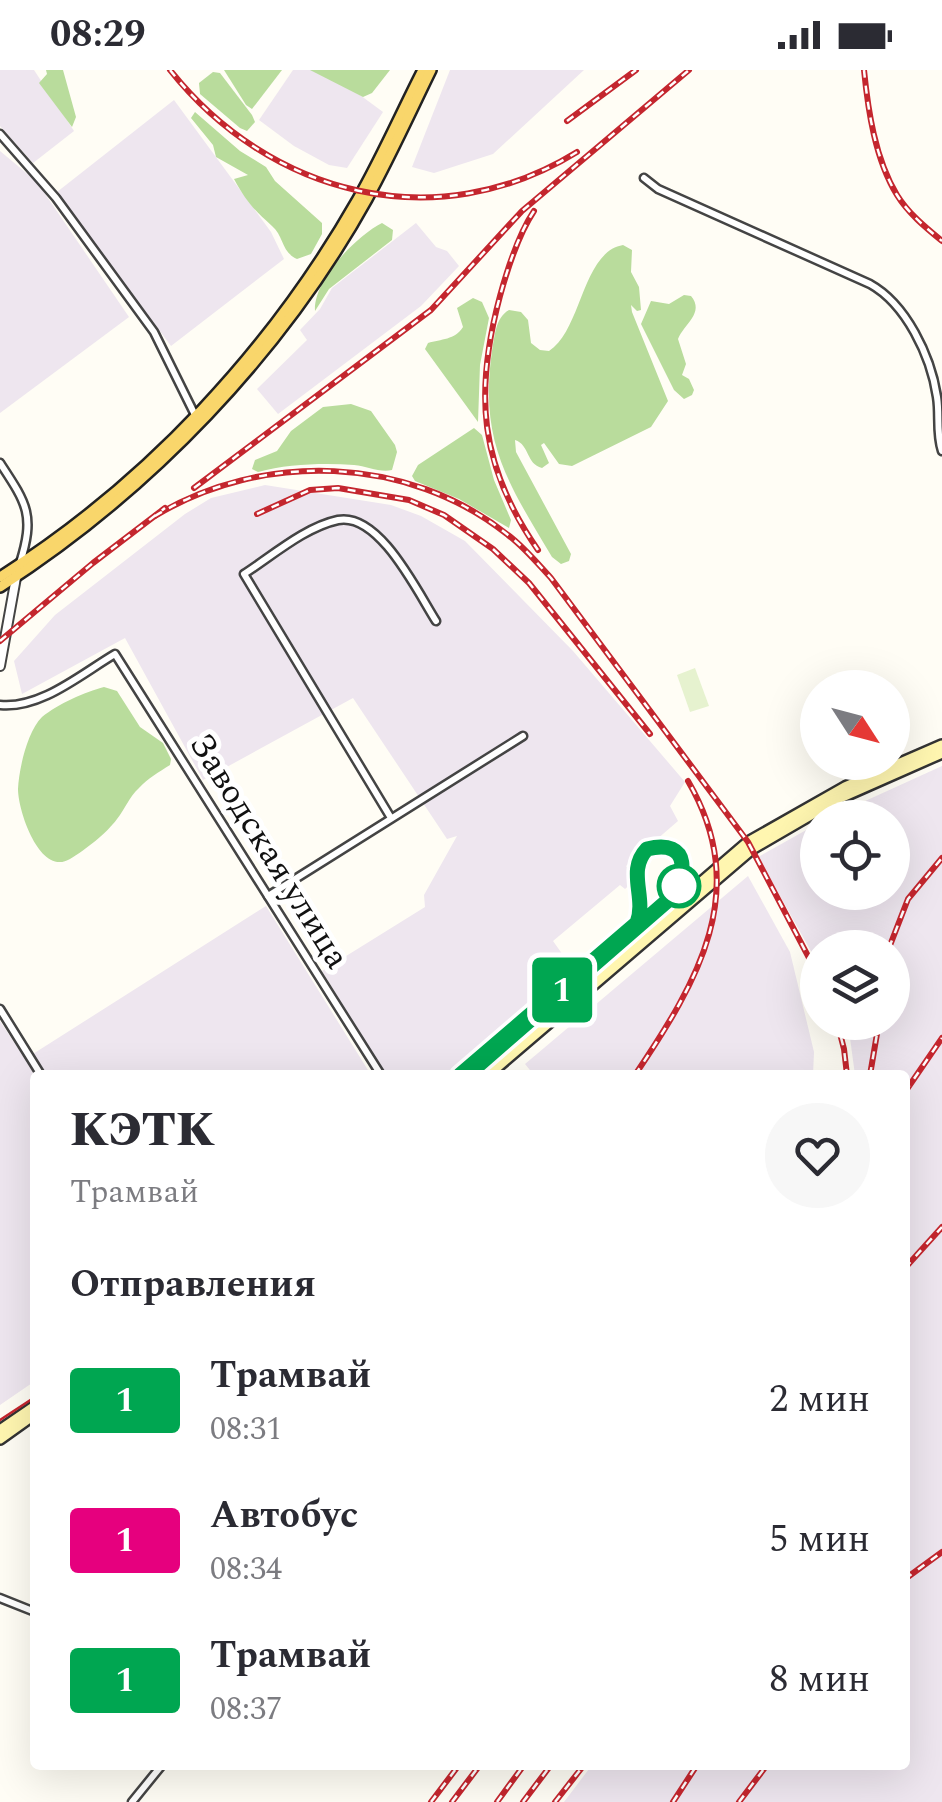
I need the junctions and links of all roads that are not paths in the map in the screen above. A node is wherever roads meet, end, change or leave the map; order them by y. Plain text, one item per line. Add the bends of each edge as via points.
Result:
1 (423, 70) edge
2 (431, 70) edge
3 (0, 134) edge
4 (644, 178) dead end
5 (197, 420) junction
6 (942, 451) edge
7 (0, 462) edge
8 (20, 564) junction
9 (16, 576) junction
10 (0, 578) edge
11 (0, 587) edge
12 (436, 621) dead end
13 (0, 666) edge
14 (0, 705) edge
15 (523, 736) dead end
16 (942, 749) edge
17 (391, 818) junction
18 (268, 896) junction
19 (0, 1008) edge
20 (37, 1070) edge
21 (378, 1070) edge
22 (483, 1070) edge
23 (494, 1070) edge
24 (30, 1409) edge
25 (30, 1418) edge
26 (0, 1430) edge
27 (0, 1439) edge
28 (0, 1598) edge
29 (30, 1610) edge
30 (158, 1770) edge
31 (132, 1802) edge

1 - 5 main road via 334,238
2 - 5 main road via 368,198 314,281 255,361
3 - 5 street via 154,332
4 - 6 street via 891,298 934,379
5 - 8 main road
5 - 9 main road via 116,500
7 - 8 street via 30,521
8 - 9 street
8 - 10 main road
9 - 11 main road
9 - 13 street
12 - 17 street via 380,536 358,521 312,530 244,574
14 - 18 street, Заводская улица via 35,701 115,654
15 - 17 street
16 - 22 main road via 845,787 748,842
16 - 23 main road via 752,849
17 - 18 street
18 - 21 street, Заводская улица
19 - 20 street
24 - 26 main road
25 - 27 main road
28 - 29 street
30 - 31 street

